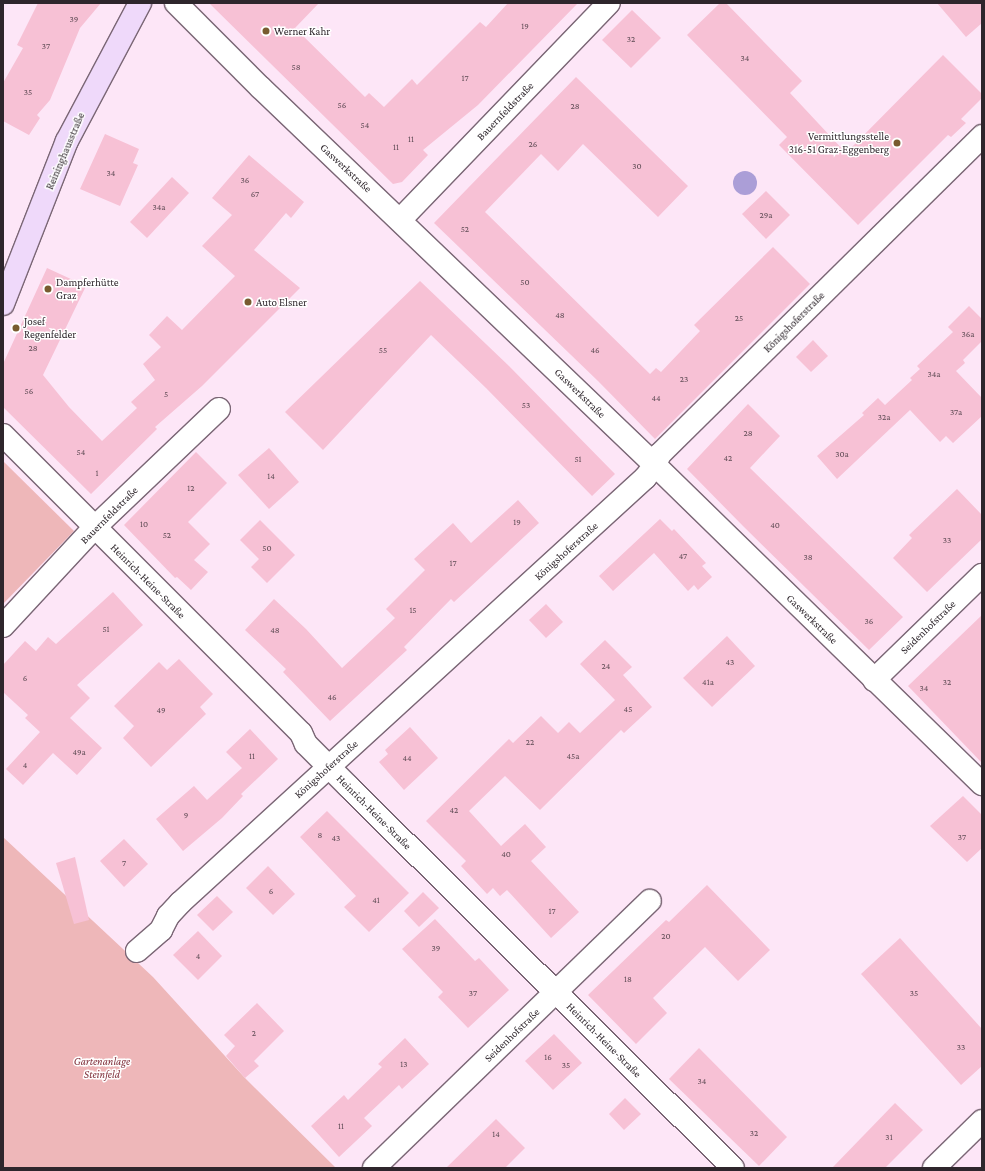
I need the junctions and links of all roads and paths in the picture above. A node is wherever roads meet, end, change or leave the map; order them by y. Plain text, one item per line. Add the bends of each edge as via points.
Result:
1 (140, 3) edge
2 (176, 3) edge
3 (609, 3) edge
4 (982, 136) edge
5 (400, 220) junction
6 (3, 304) edge
7 (219, 409) dead end
8 (3, 435) edge
9 (655, 465) junction
10 (95, 527) junction
11 (982, 575) edge
12 (3, 626) edge
13 (874, 680) junction
14 (329, 767) junction
15 (982, 784) edge
16 (650, 901) dead end
17 (137, 951) dead end
18 (555, 993) junction
19 (982, 1121) edge
20 (374, 1168) edge
21 (733, 1168) edge
22 (934, 1168) edge

1 - 6 main road, Reininghausstraße via 67,141
2 - 5 street, Gaswerkstraße
3 - 5 street, Bauernfeldstraße
4 - 9 street, Königshoferstraße via 660,454
5 - 9 street, Gaswerkstraße
7 - 10 street, Bauernfeldstraße
8 - 10 street, Heinrich-Heine-Straße
9 - 13 street, Gaswerkstraße
9 - 14 street, Königshoferstraße via 636,486
10 - 12 street, Bauernfeldstraße
10 - 14 street, Heinrich-Heine-Straße via 301,733 306,744
11 - 13 street, Seidenhofstraße
13 - 15 street, Gaswerkstraße
14 - 17 street, Königshoferstraße via 180,903 168,916 161,930
14 - 18 street, Heinrich-Heine-Straße
16 - 18 street, Seidenhofstraße
18 - 20 street, Seidenhofstraße
18 - 21 street, Heinrich-Heine-Straße
19 - 22 street

